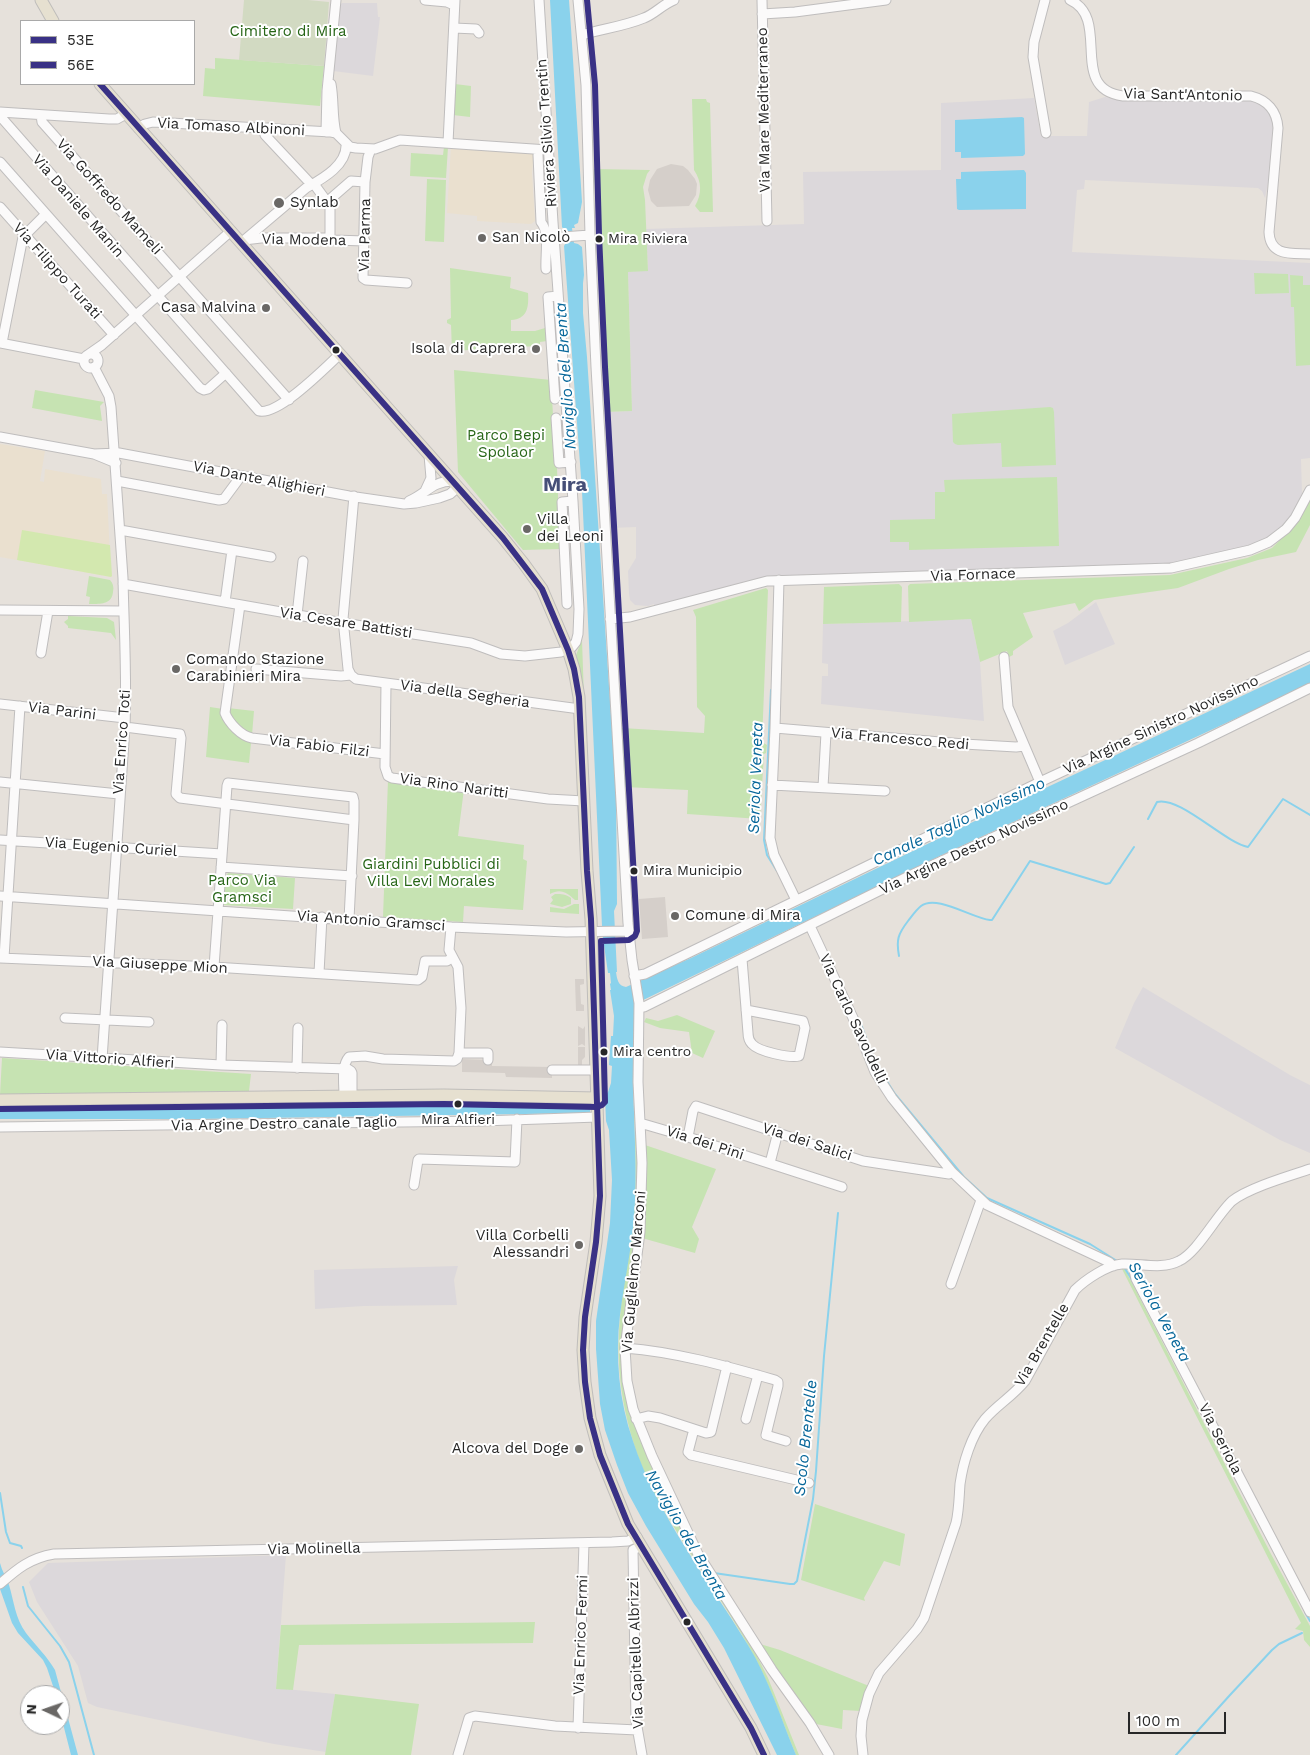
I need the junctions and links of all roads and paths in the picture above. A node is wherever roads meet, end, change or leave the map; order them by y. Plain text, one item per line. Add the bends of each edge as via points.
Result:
1 (41, 0) edge
2 (336, 0) edge
3 (424, 0) edge
4 (539, 0) edge
5 (578, 0) edge
6 (674, 0) edge
7 (762, 0) edge
8 (886, 0) edge
9 (1045, 0) edge
10 (1070, 0) edge
11 (454, 3) edge
12 (762, 14) junction
13 (52, 20) edge
14 (454, 28) junction
15 (479, 33) dead end
16 (582, 35) junction
17 (329, 68) junction
18 (101, 85) edge
19 (0, 112) edge
20 (126, 114) junction
21 (41, 115) junction
22 (0, 116) edge
23 (138, 128) junction
24 (268, 128) junction
25 (326, 132) junction
26 (336, 133) junction
27 (1046, 134) dead end
28 (346, 143) junction
29 (448, 143) junction
30 (371, 149) junction
31 (548, 150) junction
32 (538, 155) dead end
33 (0, 162) edge
34 (365, 182) junction
35 (314, 184) junction
36 (328, 201) junction
37 (0, 207) edge
38 (46, 214) junction
39 (767, 221) dead end
40 (230, 231) junction
41 (24, 234) junction
42 (590, 235) junction
43 (550, 237) junction
44 (330, 238) junction
45 (365, 241) junction
46 (243, 242) junction
47 (1310, 254) edge
48 (546, 269) dead end
49 (180, 277) junction
50 (406, 283) dead end
51 (158, 296) junction
52 (135, 315) junction
53 (114, 334) junction
54 (1, 343) edge
55 (340, 355) junction
56 (87, 356) junction
57 (558, 362) junction
58 (226, 373) junction
59 (555, 399) dead end
60 (288, 400) junction
61 (556, 418) dead end
62 (0, 437) edge
63 (115, 453) junction
64 (94, 454) junction
65 (429, 455) junction
66 (571, 462) junction
67 (116, 463) junction
68 (241, 476) junction
69 (117, 481) junction
70 (456, 484) junction
71 (1310, 490) edge
72 (425, 491) junction
73 (354, 496) junction
74 (573, 501) junction
75 (404, 504) junction
76 (120, 530) junction
77 (232, 550) junction
78 (565, 554) junction
79 (576, 554) junction
80 (271, 557) dead end
81 (303, 561) dead end
82 (779, 580) junction
83 (123, 584) junction
84 (578, 590) junction
85 (567, 591) junction
86 (225, 602) junction
87 (567, 604) dead end
88 (240, 605) junction
89 (0, 610) edge
90 (48, 611) junction
91 (123, 611) junction
92 (297, 615) junction
93 (610, 619) junction
94 (343, 624) junction
95 (568, 650) junction
96 (41, 653) dead end
97 (1310, 656) edge
98 (1004, 657) dead end
99 (256, 670) dead end
100 (351, 675) junction
101 (386, 683) junction
102 (1310, 688) edge
103 (0, 704) edge
104 (20, 706) junction
105 (580, 709) junction
106 (125, 722) junction
107 (775, 728) junction
108 (826, 733) junction
109 (1024, 746) junction
110 (385, 754) junction
111 (0, 782) edge
112 (1040, 782) junction
113 (15, 784) junction
114 (772, 786) junction
115 (823, 787) junction
116 (885, 791) dead end
117 (119, 794) junction
118 (584, 801) junction
119 (226, 804) junction
120 (354, 820) junction
121 (0, 840) edge
122 (11, 840) junction
123 (116, 847) junction
124 (222, 854) junction
125 (221, 867) junction
126 (352, 876) junction
127 (4, 896) edge
128 (796, 900) junction
129 (112, 904) junction
130 (218, 911) junction
131 (322, 917) junction
132 (349, 919) junction
133 (451, 926) junction
134 (810, 926) junction
135 (628, 931) junction
136 (597, 932) junction
137 (2, 958) edge
138 (452, 958) junction
139 (742, 959) junction
140 (109, 962) junction
141 (214, 966) junction
142 (319, 974) junction
143 (635, 979) junction
144 (640, 1006) junction
145 (746, 1010) junction
146 (65, 1018) dead end
147 (106, 1021) junction
148 (149, 1022) dead end
149 (222, 1025) dead end
150 (298, 1028) dead end
151 (0, 1052) edge
152 (459, 1053) junction
153 (102, 1059) junction
154 (488, 1060) dead end
155 (221, 1066) junction
156 (297, 1068) junction
157 (344, 1069) junction
158 (552, 1070) dead end
159 (595, 1070) junction
160 (348, 1096) junction
161 (0, 1100) edge
162 (597, 1100) junction
163 (598, 1116) junction
164 (517, 1119) junction
165 (640, 1123) junction
166 (0, 1127) edge
167 (778, 1132) junction
168 (688, 1137) junction
169 (770, 1163) junction
170 (1310, 1169) edge
171 (952, 1172) junction
172 (414, 1186) dead end
173 (842, 1187) dead end
174 (981, 1200) junction
175 (1122, 1265) junction
176 (951, 1284) dead end
177 (625, 1348) junction
178 (727, 1366) junction
179 (758, 1375) junction
180 (636, 1419) junction
181 (746, 1420) dead end
182 (694, 1429) junction
183 (786, 1440) dead end
184 (809, 1483) dead end
185 (584, 1542) junction
186 (635, 1543) junction
187 (0, 1584) edge
188 (1310, 1612) edge
189 (578, 1728) junction
190 (637, 1730) junction
191 (458, 1755) edge
192 (642, 1755) edge
193 (764, 1755) edge
194 (829, 1755) edge
195 (863, 1755) edge

1 - 13 main road
2 - 17 street, Via Tomaso Albinoni
3 - 11 street
4 - 31 street, Riviera Silvio Trentin
5 - 16 street, Via Guglielmo Marconi
6 - 16 street via 644,19
7 - 12 street, Via Mare Mediterraneo
8 - 12 street
9 - 27 street via 1032,57
10 - 47 street, Via Sant'Antonio via 1086,15 1093,71 1099,84 1110,92 1127,96 1251,96 1270,107 1278,128 1270,240 1283,252
11 - 14 street
12 - 39 street, Via Mare Mediterraneo
14 - 15 street via 476,29
14 - 29 street
16 - 42 street, Via Guglielmo Marconi
17 - 25 street, Via Tomaso Albinoni
17 - 26 street, Via Tomaso Albinoni
18 - 20 main road
19 - 21 street
20 - 21 street via 117,119
20 - 23 main road
21 - 49 street, Via Goffredo Mameli via 42,122
22 - 51 street, Via Daniele Manin
23 - 24 street, Via Tomaso Albinoni via 153,122
23 - 40 main road
24 - 25 street, Via Tomaso Albinoni
24 - 35 street via 265,134
25 - 26 street, Via Tomaso Albinoni
26 - 28 street
28 - 30 street via 356,148
28 - 35 street via 340,162
29 - 30 street via 400,140
29 - 31 street
30 - 34 street, Via Parma
31 - 43 street, Riviera Silvio Trentin
32 - 43 street via 541,222
33 - 38 street
34 - 36 street via 348,183
34 - 45 street, Via Parma
35 - 36 street
35 - 46 street
36 - 44 street via 331,209
37 - 41 street, Via Filippo Turati
38 - 41 street
38 - 52 street
40 - 46 main road
40 - 49 street
41 - 53 street, Via Filippo Turati
41 - 54 street
42 - 43 street
42 - 93 street, Via Guglielmo Marconi
43 - 48 street
43 - 57 street, Riviera Silvio Trentin via 558,296 548,296
44 - 45 street, Via Modena
44 - 46 street, Via Modena via 261,238
45 - 50 street, Via Parma via 363,274 366,280
46 - 55 main road
49 - 51 street
49 - 60 street, Via Goffredo Mameli
51 - 52 street
51 - 58 street, Via Daniele Manin
52 - 53 street
52 - 58 street via 200,388 208,389
53 - 56 street
54 - 56 street
55 - 60 street
55 - 65 main road
56 - 63 street, Via Enrico Toti via 87,366 94,367 109,396
57 - 59 street
57 - 66 street
58 - 60 street, Via Daniele Manin via 259,411 269,411
61 - 66 street via 559,463
62 - 64 street
63 - 64 street
63 - 67 street, Via Enrico Toti
63 - 68 street, Via Dante Alighieri
64 - 67 street
65 - 70 main road
65 - 72 street via 431,478
66 - 74 street
67 - 69 street, Via Enrico Toti
68 - 69 street via 224,499 219,500
68 - 73 street, Via Dante Alighieri
69 - 76 street, Via Enrico Toti
70 - 72 street via 435,484
70 - 75 street, Via Dante Alighieri via 450,494 416,504
70 - 95 main road via 533,576
71 - 82 street, Via Fornace via 1295,518 1269,542 1250,550 1171,568
72 - 75 street
73 - 75 street, Via Dante Alighieri
73 - 94 street
74 - 78 street via 562,502
74 - 79 street
76 - 77 street
76 - 83 street, Via Enrico Toti
77 - 80 street
77 - 86 street
78 - 79 street
78 - 85 street
79 - 84 street
81 - 92 street
82 - 93 street, Via Fornace via 630,617
82 - 107 street
83 - 86 street, Via Cesare Battisti
83 - 91 street, Via Enrico Toti
84 - 85 street
84 - 95 street via 578,639
85 - 87 street
86 - 88 street, Via Cesare Battisti
88 - 92 street, Via Cesare Battisti
88 - 110 street, Via Fabio Filzi via 225,707 227,718 242,734 252,738
89 - 90 street
90 - 91 street
90 - 96 street
91 - 106 street, Via Enrico Toti
92 - 94 street, Via Cesare Battisti
93 - 135 street, Via Guglielmo Marconi
94 - 95 street, Via Cesare Battisti via 472,643 491,652 512,656
94 - 100 street
95 - 105 main road via 577,681
97 - 112 street, Via Argine Sinistro Novissimo
98 - 109 street via 1008,707
99 - 100 street, Via della Segheria
100 - 101 street, Via della Segheria via 356,679
101 - 105 street, Via della Segheria
101 - 110 street, Via Rino Naritti
102 - 134 street, Via Argine Destro Novissimo via 909,876
103 - 104 street, Via Parini
104 - 106 street, Via Parini
104 - 113 street
105 - 118 main road
106 - 117 street, Via Enrico Toti
106 - 119 street, Via Parini via 180,734 176,794 180,798
107 - 108 street, Via Francesco Redi
107 - 114 street
108 - 109 street, Via Francesco Redi via 1016,748
108 - 115 street
109 - 112 street
110 - 118 street, Via Rino Naritti via 386,772 392,778
111 - 113 street
112 - 128 street, Via Argine Sinistro Novissimo
113 - 117 street
113 - 122 street
114 - 115 street
114 - 128 street via 772,850
115 - 116 street
117 - 123 street, Via Enrico Toti
118 - 136 main road via 587,871
119 - 120 street
119 - 120 street via 228,782 351,796
119 - 124 street
120 - 126 street
121 - 122 street, Via Eugenio Curiel
122 - 123 street, Via Eugenio Curiel
122 - 127 street
123 - 124 street, Via Eugenio Curiel
123 - 129 street, Via Enrico Toti
124 - 125 street
125 - 126 street
125 - 130 street
126 - 132 street
127 - 129 street, Via Antonio Gramsci
127 - 137 street
128 - 143 street, Via Argine Sinistro Novissimo via 716,934
129 - 130 street, Via Antonio Gramsci
129 - 140 street, Via Enrico Toti
130 - 131 street, Via Antonio Gramsci
130 - 141 street
131 - 132 street, Via Antonio Gramsci
131 - 142 street
132 - 133 street, Via Antonio Gramsci
133 - 136 street, Via Antonio Gramsci
133 - 138 street via 449,950
134 - 139 street, Via Argine Destro Novissimo
134 - 171 street, Via Carlo Savoldelli via 854,1020 874,1072
135 - 136 street, Via Antonio Gramsci
135 - 143 street, Via Guglielmo Marconi
136 - 159 main road
137 - 140 street, Via Giuseppe Mion
138 - 142 street, Via Giuseppe Mion via 425,961 422,977 418,980
138 - 152 street via 458,969 461,1008
139 - 144 street, Via Argine Destro Novissimo via 644,1007
139 - 145 street
140 - 141 street, Via Giuseppe Mion
140 - 147 street, Via Enrico Toti
141 - 142 street, Via Giuseppe Mion
143 - 144 street, Via Guglielmo Marconi
144 - 165 street, Via Guglielmo Marconi
145 - 145 street via 803,1021 805,1028 799,1056 767,1052 754,1046 750,1042
146 - 147 street
147 - 148 street
147 - 153 street, Via Enrico Toti
149 - 155 street
150 - 156 street
151 - 153 street, Via Vittorio Alfieri
152 - 154 street via 488,1053
152 - 157 street via 454,1061 349,1057
153 - 155 street, Via Vittorio Alfieri
155 - 156 street, Via Vittorio Alfieri
156 - 157 street, Via Vittorio Alfieri
157 - 160 street
158 - 159 street
159 - 162 main road
160 - 161 main road
160 - 162 main road via 444,1095
162 - 163 main road
163 - 164 street, Via Argine Destro canale Taglio
163 - 186 main road via 599,1209 585,1317 585,1382 600,1455
164 - 166 street, Via Argine Destro canale Taglio
164 - 172 street via 515,1162 419,1159
165 - 168 street, Via dei Pini
165 - 177 street, Via Guglielmo Marconi via 641,1208
167 - 168 street, Via dei Salici via 696,1106
167 - 169 street
167 - 171 street, Via dei Salici via 863,1161
168 - 169 street, Via dei Pini
169 - 173 street, Via dei Pini
170 - 175 street, Via Brentelle via 1236,1198 1180,1261
171 - 174 street, Via Carlo Savoldelli
174 - 175 street, Via Carlo Savoldelli via 1109,1262
174 - 176 street
175 - 188 street, Via Seriola via 1136,1278
175 - 195 street, Via Brentelle via 1087,1280 1075,1290 1025,1381 978,1429 961,1478 954,1528 927,1612 917,1629 879,1673 865,1703 861,1736
177 - 178 street
177 - 180 street, Via Guglielmo Marconi via 627,1381
178 - 179 street
178 - 182 street via 712,1429 709,1433
179 - 181 street
179 - 183 street via 778,1382 766,1435
180 - 182 street via 660,1418
180 - 194 street, Via Guglielmo Marconi via 698,1554
182 - 184 street via 688,1452 691,1455
185 - 186 street, Via Molinella
185 - 187 street, Via Molinella via 54,1554 34,1558
185 - 189 street, Via Enrico Fermi
186 - 190 street, Via Capitello Albrizzi
186 - 193 main road via 751,1728
189 - 190 street
189 - 191 street via 475,1716 469,1718
190 - 192 street, Via Capitello Albrizzi

